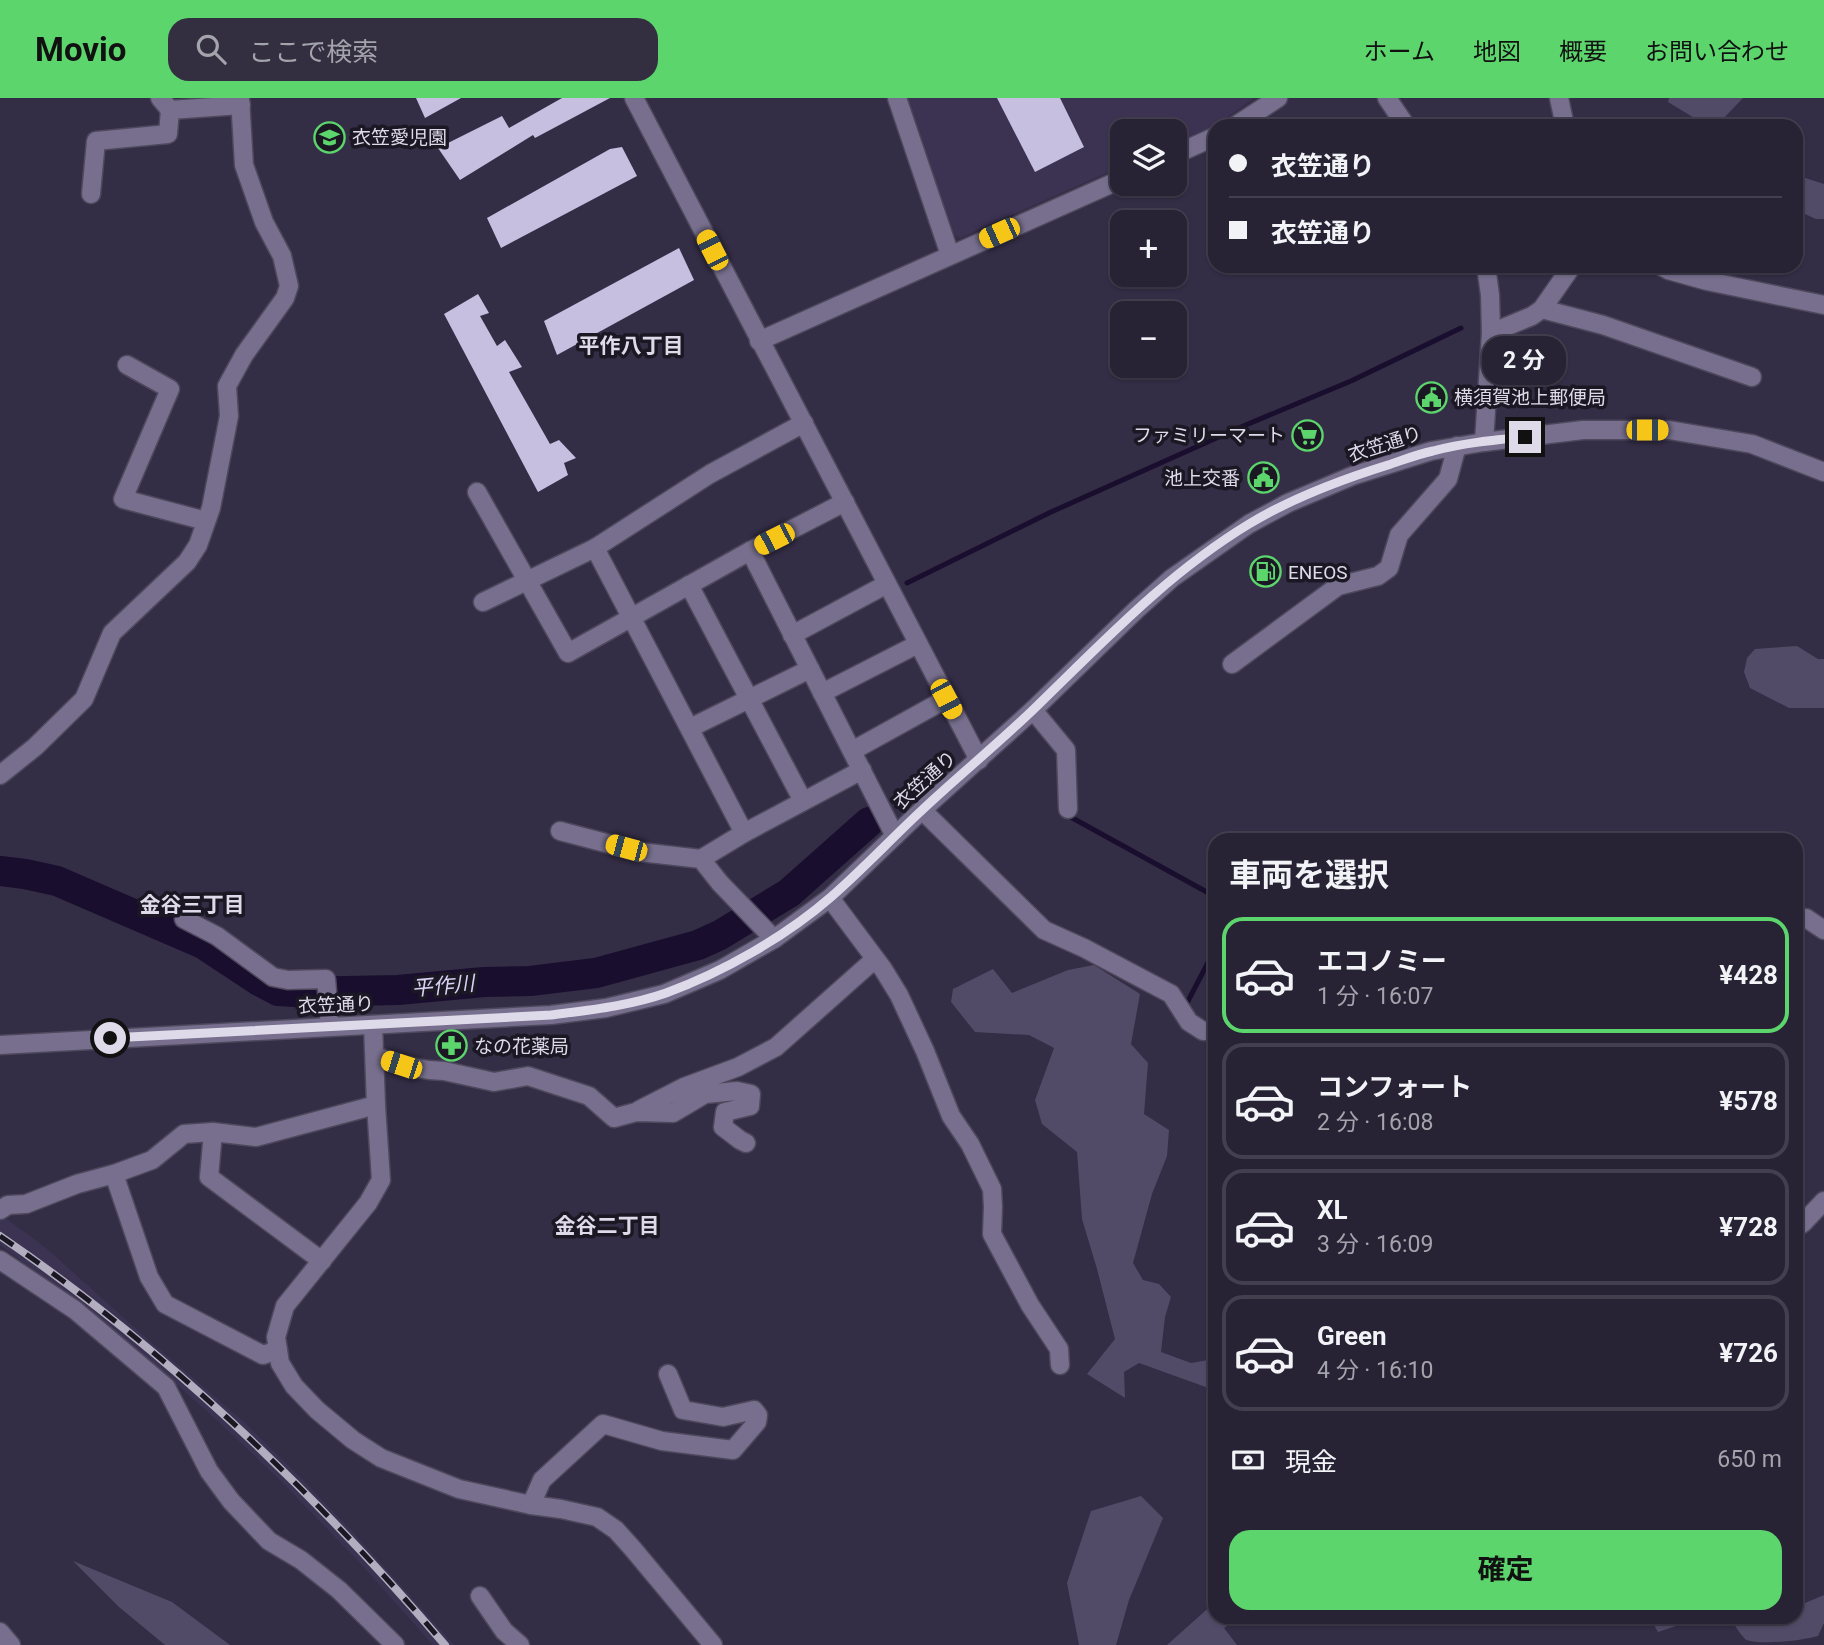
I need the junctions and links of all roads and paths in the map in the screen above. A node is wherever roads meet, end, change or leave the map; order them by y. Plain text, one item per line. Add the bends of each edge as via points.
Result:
1 (634, 98) edge
2 (897, 98) edge
3 (1278, 98) edge
4 (1387, 98) edge
5 (1559, 98) edge
6 (240, 101) edge
7 (165, 104) edge
8 (1246, 119) edge
9 (1401, 119) edge
10 (1564, 119) edge
11 (1208, 140) edge
12 (1187, 149) edge
13 (1110, 183) edge
14 (91, 194) dead end
15 (950, 255) junction
16 (1487, 273) edge
17 (1567, 273) edge
18 (1679, 273) edge
19 (1824, 305) edge
20 (1542, 309) junction
21 (1491, 333) junction
22 (759, 341) junction
23 (127, 365) dead end
24 (1752, 377) dead end
25 (804, 423) junction
26 (1484, 442) junction
27 (1457, 446) junction
28 (1824, 472) edge
29 (477, 492) dead end
30 (845, 502) junction
31 (206, 521) junction
32 (595, 548) junction
33 (750, 551) junction
34 (527, 580) junction
35 (887, 584) junction
36 (689, 585) junction
37 (483, 602) dead end
38 (632, 617) junction
39 (792, 635) junction
40 (918, 645) junction
41 (1232, 664) dead end
42 (810, 669) junction
43 (822, 693) junction
44 (750, 698) junction
45 (946, 699) junction
46 (1033, 710) junction
47 (690, 728) junction
48 (852, 751) junction
49 (979, 760) junction
50 (862, 770) junction
51 (0, 775) edge
52 (803, 801) junction
53 (1068, 809) dead end
54 (922, 810) junction
55 (560, 831) dead end
56 (744, 833) junction
57 (895, 836) junction
58 (701, 859) junction
59 (830, 898) junction
60 (1806, 918) dead end
61 (184, 919) dead end
62 (1824, 930) edge
63 (774, 939) junction
64 (875, 959) junction
65 (373, 1025) junction
66 (330, 1026) junction
67 (1208, 1031) edge
68 (0, 1045) edge
69 (375, 1056) junction
70 (376, 1105) junction
71 (636, 1112) junction
72 (213, 1132) junction
73 (746, 1143) dead end
74 (114, 1174) junction
75 (1824, 1201) edge
76 (0, 1210) edge
77 (1803, 1223) edge
78 (0, 1260) edge
79 (322, 1261) junction
80 (278, 1350) junction
81 (1060, 1365) dead end
82 (668, 1374) dead end
83 (531, 1505) junction
84 (480, 1596) dead end
85 (0, 1632) edge
86 (11, 1645) edge
87 (395, 1645) edge
88 (520, 1645) edge
89 (713, 1645) edge

1 - 22 street
2 - 15 street
3 - 8 street
4 - 9 street
5 - 10 street
6 - 7 street
6 - 31 street via 244,165 264,222 282,256 289,286 227,386 229,416
7 - 14 street via 168,134 96,141
11 - 12 street
13 - 15 street
15 - 22 street
16 - 21 street
17 - 20 street
18 - 19 street
20 - 21 street
20 - 24 street
21 - 26 street
22 - 25 street
23 - 31 street via 170,389 123,499
25 - 30 street
25 - 32 street via 710,474
26 - 27 street, 衣笠通り
26 - 28 street, 衣笠通り via 1583,429 1669,430 1752,444
27 - 41 street via 1448,479 1399,535 1388,568 1378,576 1338,586
27 - 46 street, 衣笠通り via 1352,476 1248,524 1153,594
29 - 34 street
30 - 33 street
30 - 35 street
31 - 51 street via 187,562 112,633 84,699
32 - 34 street
32 - 38 street
33 - 36 street
33 - 39 street
34 - 37 street
34 - 38 street via 568,653
35 - 39 street
35 - 40 street
36 - 38 street
36 - 44 street
38 - 47 street
39 - 42 street
40 - 43 street
40 - 45 street
42 - 43 street
42 - 44 street
43 - 48 street
44 - 47 street
44 - 52 street
45 - 48 street
45 - 49 street
46 - 49 street, 衣笠通り
46 - 53 street via 1066,750
47 - 56 street
48 - 50 street
49 - 54 street, 衣笠通り
50 - 52 street
50 - 57 street
52 - 56 street
54 - 57 street, 衣笠通り
54 - 67 street via 1044,930 1171,995 1189,1022
55 - 58 street via 640,852
56 - 58 street
57 - 59 street, 衣笠通り
58 - 63 street
59 - 63 street, 衣笠通り
59 - 64 street
60 - 62 street
61 - 66 street via 217,936 273,977 326,978
63 - 65 street, 衣笠通り via 720,970 664,994 606,1008
64 - 71 street via 776,1047
64 - 81 street via 899,995 951,1116 992,1189 992,1234 1059,1349
65 - 66 street, 衣笠通り
65 - 69 street
66 - 68 street, 衣笠通り
69 - 70 street
69 - 71 street via 494,1082 528,1076 590,1096 614,1118
70 - 72 street via 256,1137
70 - 79 street via 381,1180
71 - 73 street via 673,1113 705,1094 751,1094 750,1106 725,1112 723,1127
72 - 74 street via 184,1134 152,1160
72 - 79 street via 209,1177
74 - 76 street
74 - 80 street via 149,1277 165,1304 263,1355
75 - 77 street
78 - 87 street via 75,1310 166,1387 209,1471 231,1501 269,1541 339,1590
79 - 80 street via 285,1306 276,1337
80 - 83 street via 294,1386 353,1440 381,1458 459,1489
82 - 83 street via 683,1410 723,1417 754,1410 757,1422 733,1450 662,1441 603,1424 542,1480
83 - 89 street via 597,1517 616,1530
84 - 88 street via 504,1631
85 - 86 street

